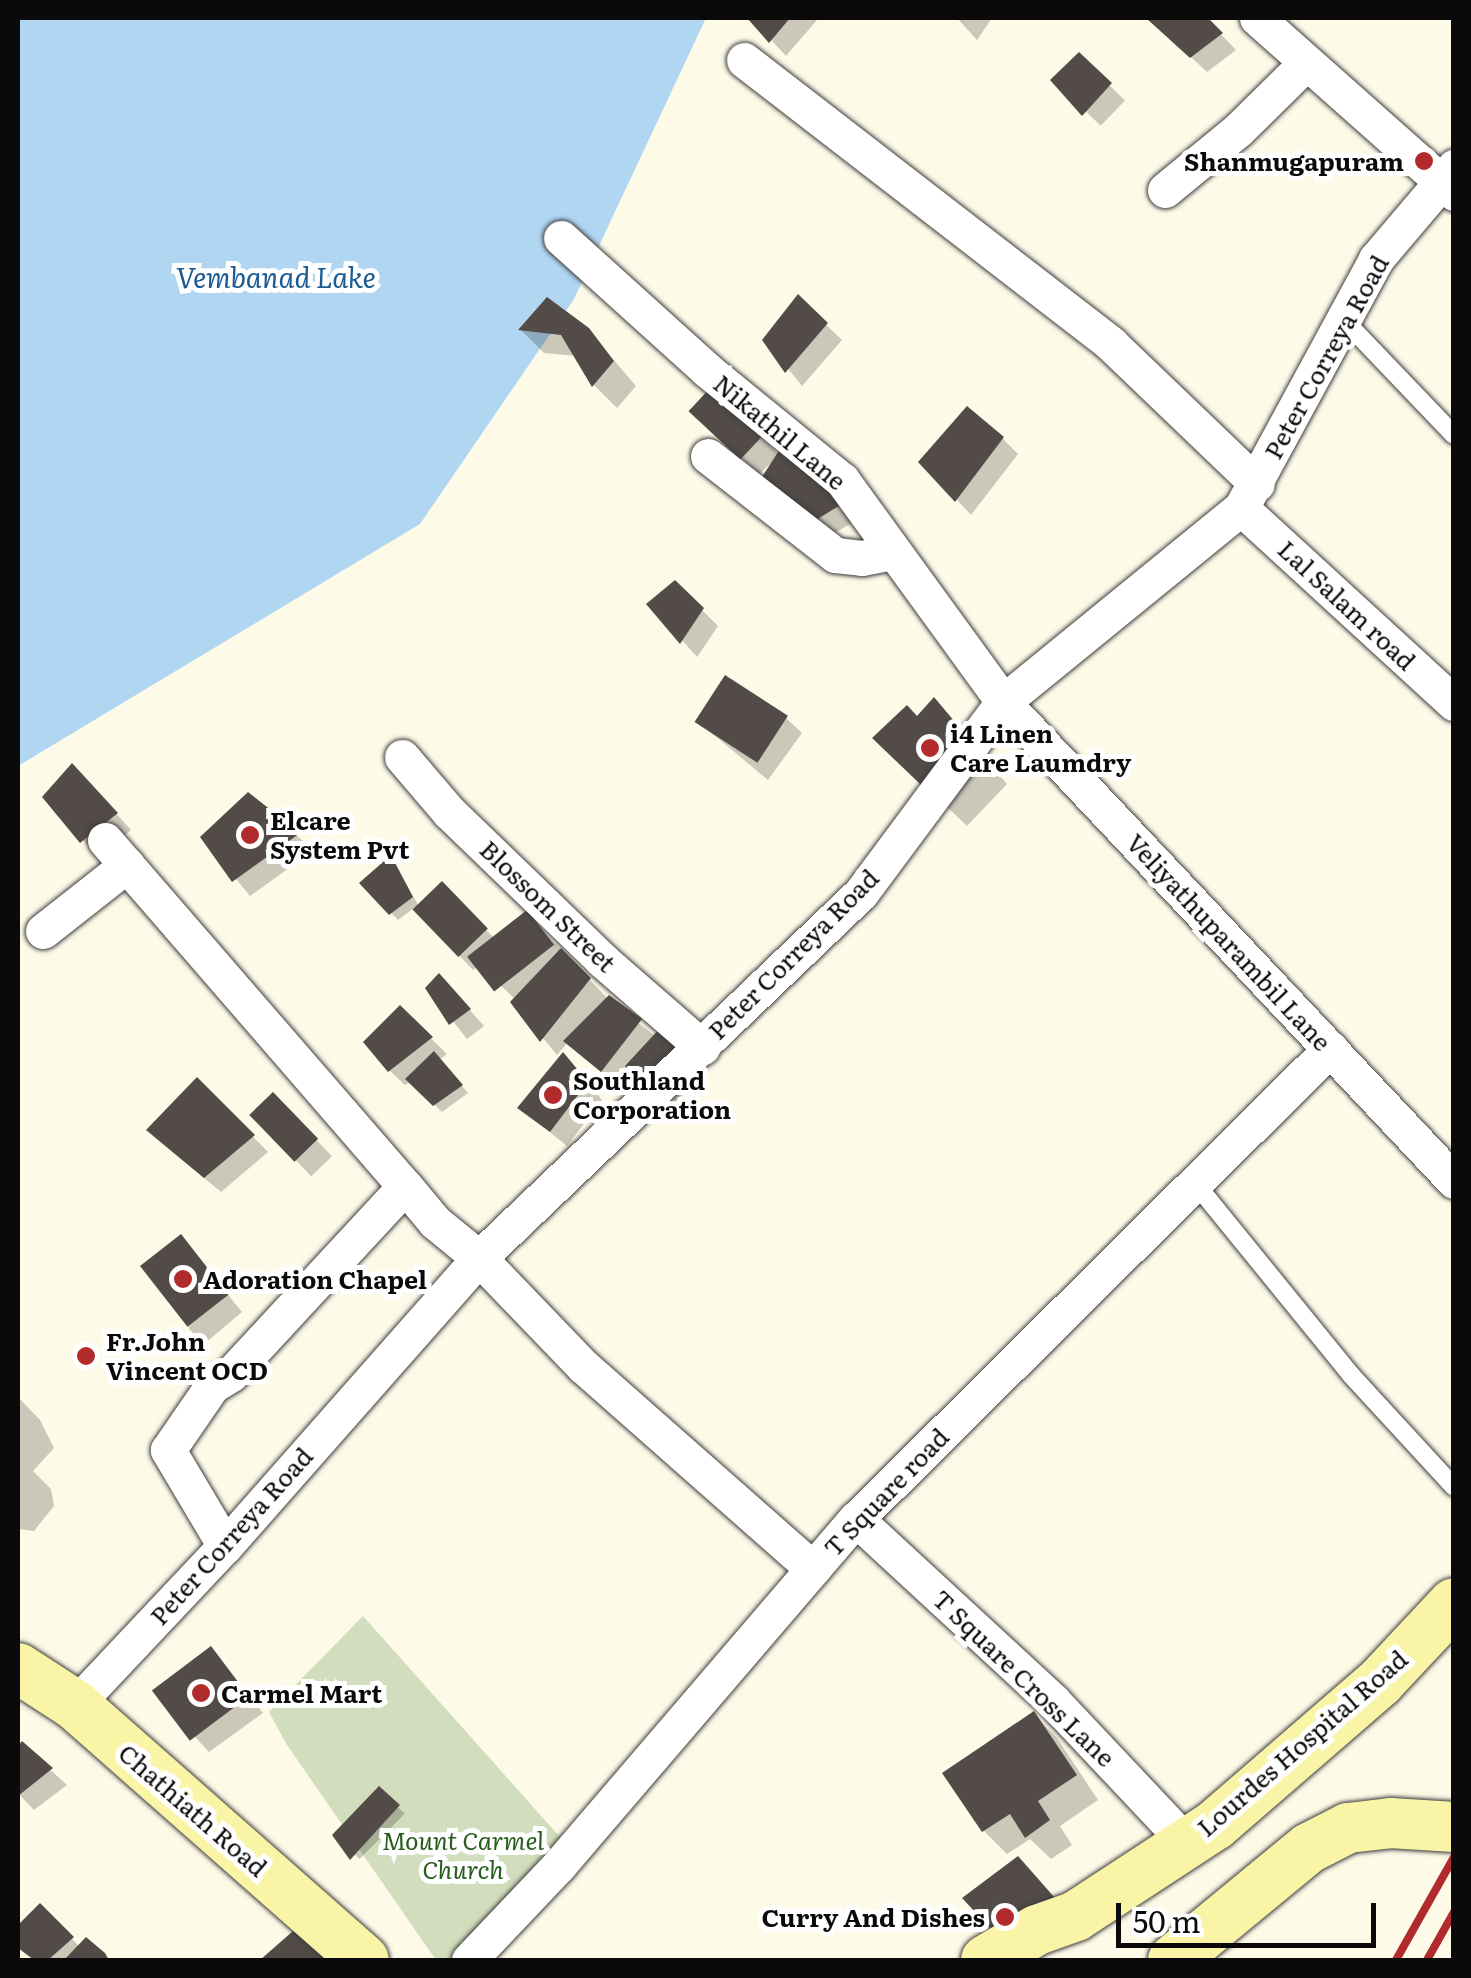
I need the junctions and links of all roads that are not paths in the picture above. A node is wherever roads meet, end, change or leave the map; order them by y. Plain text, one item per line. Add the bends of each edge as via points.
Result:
1 (1256, 18) edge
2 (744, 60) dead end
3 (1304, 64) junction
4 (1450, 180) edge
5 (1164, 190) dead end
6 (561, 238) dead end
7 (1344, 320) junction
8 (1454, 435) edge
9 (708, 456) dead end
10 (1249, 496) junction
11 (893, 552) junction
12 (1003, 702) junction
13 (1454, 703) edge
14 (402, 757) dead end
15 (43, 931) dead end
16 (702, 1046) junction
17 (1330, 1049) junction
18 (1454, 1181) edge
19 (1195, 1183) junction
20 (405, 1186) junction
21 (479, 1258) junction
22 (1454, 1487) edge
23 (856, 1519) junction
24 (225, 1546) junction
25 (812, 1570) junction
26 (1454, 1603) edge
27 (18, 1668) edge
28 (75, 1705) junction
29 (1454, 1827) edge
30 (1186, 1842) junction
31 (364, 1960) edge
32 (469, 1960) edge
33 (986, 1960) edge
34 (1174, 1960) edge

1 - 3 street
2 - 10 street, Lal Salam road via 1112,344
3 - 4 street
3 - 5 street
4 - 7 street, Peter Correya Road via 1376,259
6 - 11 street, Nikathil Lane via 842,480
7 - 8 lane
7 - 10 street, Peter Correya Road
9 - 11 street via 835,555
10 - 12 street, Peter Correya Road
10 - 13 street, Lal Salam road
11 - 12 street, Nikathil Lane
12 - 16 street, Peter Correya Road via 860,894
12 - 17 street, Veliyathuparambil Lane
14 - 16 street, Blossom Street via 449,812 602,960
15 - 20 street via 116,852
16 - 21 street, Peter Correya Road
17 - 18 street, Veliyathuparambil Lane
17 - 19 street, T Square road
19 - 22 lane via 1351,1374
19 - 23 street, T Square road
20 - 21 street
20 - 24 street via 231,1374 212,1386 168,1450
21 - 24 street, Peter Correya Road
21 - 25 street via 584,1367
23 - 25 street, T Square road
23 - 30 street, T Square Cross Lane via 1053,1701
24 - 28 street, Peter Correya Road
25 - 32 street, T Square road
26 - 30 main road, Lourdes Hospital Road via 1380,1682
27 - 28 main road, Chathiath Road
28 - 31 main road, Chathiath Road
29 - 34 main road via 1348,1828 1308,1848
30 - 33 main road, Lourdes Hospital Road via 1076,1916

